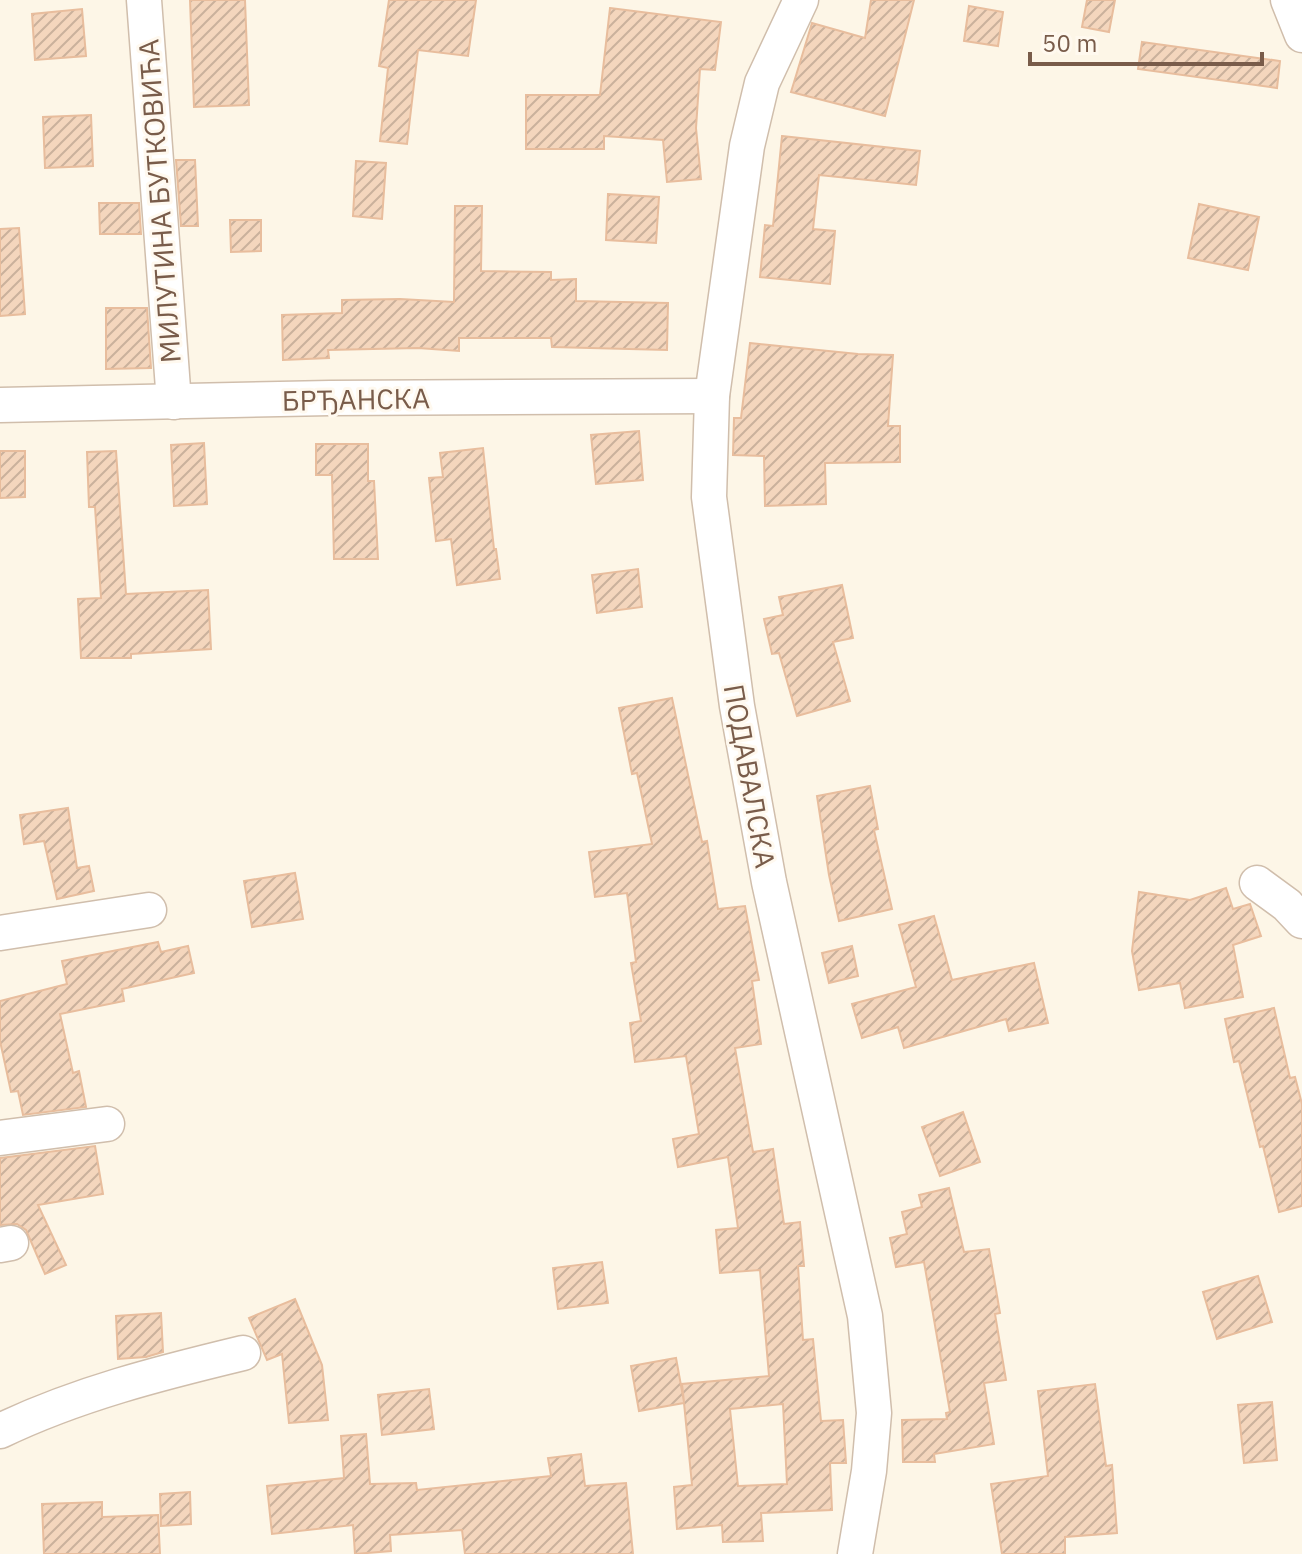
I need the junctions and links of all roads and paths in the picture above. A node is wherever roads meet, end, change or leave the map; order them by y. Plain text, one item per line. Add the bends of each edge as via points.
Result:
1 (144, 0) edge
2 (801, 0) edge
3 (1288, 0) edge
4 (1302, 35) edge
5 (712, 396) junction
6 (174, 402) junction
7 (0, 405) edge
8 (1257, 883) dead end
9 (149, 910) dead end
10 (1302, 921) edge
11 (0, 933) edge
12 (107, 1124) dead end
13 (0, 1138) edge
14 (243, 1353) dead end
15 (0, 1431) edge
16 (855, 1554) edge

1 - 6 street, МИЛУТИНА БУТКОВИЋА
2 - 5 street, ПОДАВАЛСКА via 757,99
3 - 4 street
5 - 6 street, БРЂАНСКА
5 - 16 street, ПОДАВАЛСКА via 709,497 737,706 769,882 865,1316 874,1413
6 - 7 street, БРЂАНСКА
8 - 10 street
9 - 11 street
12 - 13 street
14 - 15 street via 140,1378

